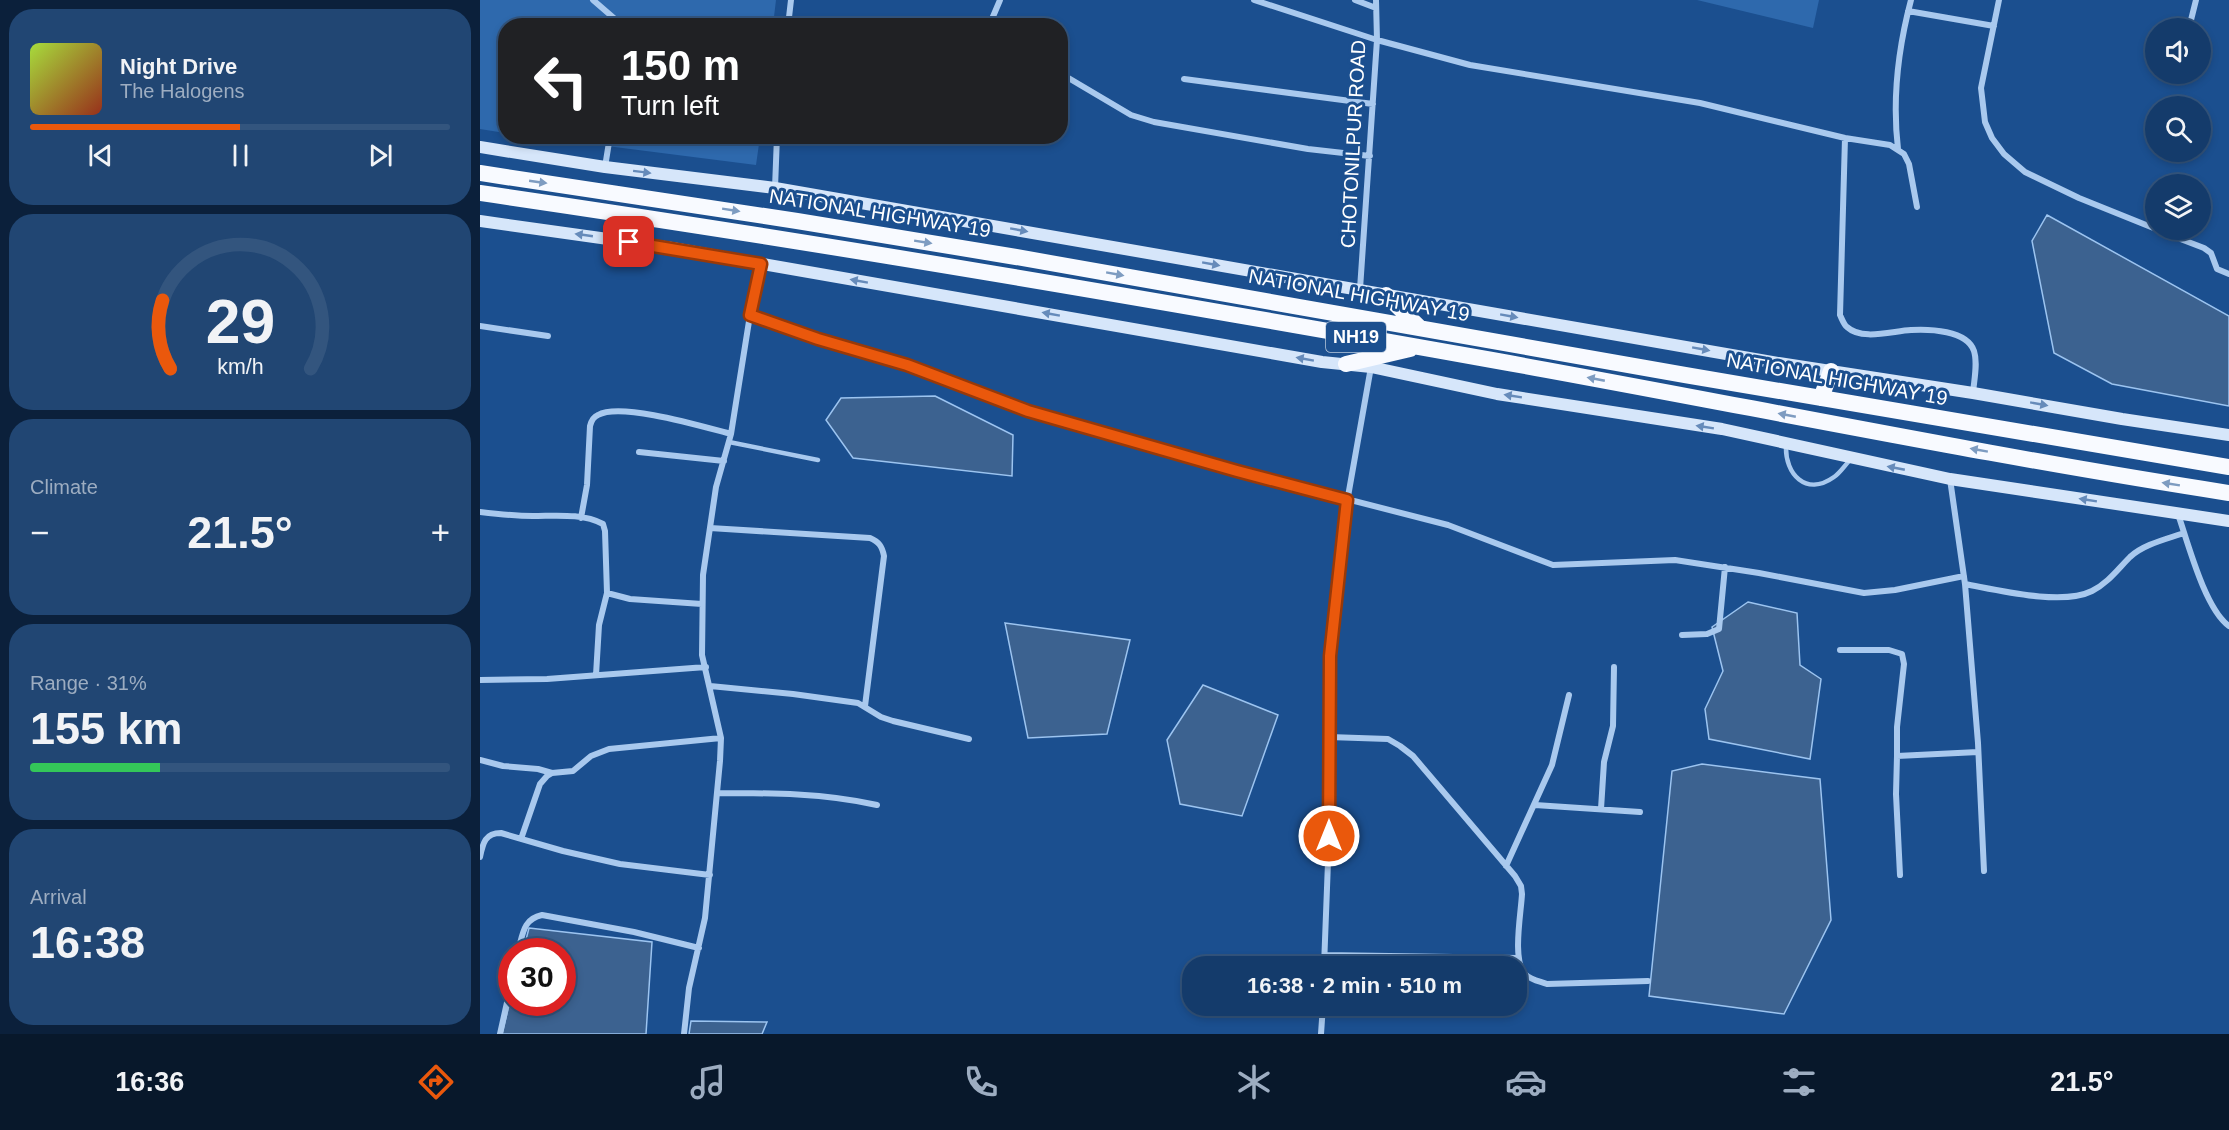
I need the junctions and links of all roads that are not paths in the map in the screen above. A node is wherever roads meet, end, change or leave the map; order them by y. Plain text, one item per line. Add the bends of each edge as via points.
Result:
1 (593, 0) edge
2 (791, 0) edge
3 (1000, 0) edge
4 (1254, 0) edge
5 (1355, 0) edge
6 (1376, 0) edge
7 (1911, 0) edge
8 (1999, 0) edge
9 (2196, 0) edge
10 (1376, 8) junction
11 (1908, 11) junction
12 (610, 18) edge
13 (789, 18) edge
14 (992, 18) edge
15 (2192, 18) edge
16 (1994, 26) junction
17 (1377, 40) junction
18 (1068, 79) edge
19 (1184, 79) dead end
20 (1373, 104) junction
21 (1845, 138) junction
22 (609, 144) edge
23 (777, 144) edge
24 (480, 147) edge
25 (1898, 149) junction
26 (1370, 156) junction
27 (605, 167) junction
28 (480, 173) edge
29 (775, 188) junction
30 (480, 193) edge
31 (1917, 207) dead end
32 (480, 221) edge
33 (2145, 225) edge
34 (2184, 240) edge
35 (761, 264) junction
36 (2229, 274) edge
37 (1360, 289) junction
38 (1386, 296) junction
39 (750, 315) junction
40 (480, 326) edge
41 (1419, 327) junction
42 (548, 336) dead end
43 (1417, 347) junction
44 (1347, 364) junction
45 (1371, 367) junction
46 (1831, 371) junction
47 (1973, 393) junction
48 (1821, 398) junction
49 (731, 434) junction
50 (2229, 435) edge
51 (729, 442) junction
52 (1786, 443) junction
53 (639, 452) dead end
54 (1851, 459) junction
55 (818, 460) dead end
56 (724, 461) junction
57 (2229, 467) edge
58 (1950, 478) junction
59 (2229, 493) edge
60 (1347, 500) junction
61 (480, 512) edge
62 (2178, 513) junction
63 (581, 518) junction
64 (2229, 521) edge
65 (710, 528) junction
66 (2184, 533) junction
67 (1725, 567) junction
68 (1964, 576) junction
69 (1965, 584) junction
70 (607, 592) junction
71 (702, 604) junction
72 (2229, 626) edge
73 (1682, 635) dead end
74 (1840, 650) dead end
75 (706, 667) junction
76 (1614, 667) dead end
77 (596, 675) junction
78 (480, 680) edge
79 (710, 686) junction
80 (1569, 695) dead end
81 (865, 706) junction
82 (1329, 737) junction
83 (721, 738) junction
84 (969, 739) dead end
85 (1978, 752) junction
86 (1897, 756) junction
87 (480, 759) edge
88 (552, 773) junction
89 (717, 793) junction
90 (877, 805) dead end
91 (1535, 805) junction
92 (1600, 809) junction
93 (1640, 812) dead end
94 (522, 839) junction
95 (480, 857) edge
96 (1506, 866) junction
97 (1984, 871) dead end
98 (710, 875) junction
99 (1900, 875) dead end
100 (522, 938) edge
101 (699, 948) junction
102 (1325, 955) joint
103 (1389, 956) edge
104 (1518, 956) edge
105 (1527, 976) edge
106 (1648, 981) dead end
107 (504, 1016) edge
108 (1322, 1016) edge
109 (500, 1034) edge
110 (684, 1034) edge
111 (1321, 1034) edge

1 - 12 street
2 - 13 street
3 - 14 street
4 - 17 street
5 - 10 street
6 - 10 street, CHOTONILPUR ROAD
7 - 11 street
8 - 16 street
9 - 15 street
10 - 17 street, CHOTONILPUR ROAD
11 - 16 street
11 - 25 street via 1896,76 1894,118
16 - 33 street via 1981,88 1985,122 2004,154 2025,172
17 - 20 street, CHOTONILPUR ROAD
17 - 21 street via 1470,65 1700,103
18 - 26 street via 1131,115 1154,122
19 - 20 street
20 - 26 street, CHOTONILPUR ROAD
21 - 25 street
21 - 47 street via 1840,315 1846,327 1860,333 1912,330 1956,335 1974,350
22 - 27 street
23 - 29 street
24 - 27 main road
25 - 31 street via 1909,164
26 - 37 street, CHOTONILPUR ROAD
27 -> 29 main road
28 -> 41 highway, NATIONAL HIGHWAY 19 / NH19 via 797,220
29 -> 37 main road
30 - 43 highway, NH19 via 813,243
35 -> 32 main road
34 - 36 street via 2211,253 2217,269
35 - 39 street
44 -> 35 main road
37 - 38 main road
38 - 41 highway
38 -> 46 main road
39 - 49 street
39 - 60 street via 907,365 1028,411
40 - 42 street
41 - 48 highway, NATIONAL HIGHWAY 19 / NH19
43 - 44 highway
59 -> 43 highway, NH19 via 1956,447
44 - 45 main road
52 -> 45 main road via 1722,429 1497,394
45 - 60 street
46 - 47 main road
46 - 48 highway
47 -> 50 main road
48 - 57 highway, NATIONAL HIGHWAY 19 / NH19
49 - 51 street
49 - 63 street via 658,415 598,415 590,426
51 - 55 lane
51 - 56 street
52 - 54 main road
52 - 54 lane via 1786,459 1794,476 1812,485 1834,477
53 - 56 street
58 -> 54 main road
56 - 65 street
62 -> 58 main road
58 - 68 street
60 - 67 street via 1448,525 1553,564 1675,560
60 - 82 street via 1330,656
61 - 63 street
62 - 64 main road
62 - 66 street
63 - 70 street via 603,524
65 - 71 street
65 - 81 street via 870,538 878,542 884,556
66 - 69 street via 2137,552 2108,581 2081,595 2040,596
66 - 72 street via 2216,612
67 - 68 street via 1864,593
67 - 73 street via 1719,629 1707,634
68 - 69 street
69 - 85 street
70 - 71 street via 630,599
70 - 77 street via 599,625
71 - 75 street via 702,655
74 - 86 street via 1889,650 1902,654
75 - 77 street
75 - 79 street
76 - 92 street via 1613,726 1604,762
77 - 78 street
79 - 81 street via 813,696
79 - 83 street
80 - 91 street via 1552,765
81 - 84 street via 893,721
82 - 96 street via 1388,740 1400,746 1413,756
82 - 102 street
83 - 88 street via 609,749 591,756 573,771
83 - 89 street
85 - 86 street
85 - 97 street
86 - 99 street
87 - 88 street
88 - 94 street via 540,784
89 - 90 street via 813,795
89 - 98 street
91 - 92 street
91 - 96 street
92 - 93 street
94 - 95 street via 492,833 483,843
94 - 98 street via 620,864
96 - 104 street via 1521,886
98 - 101 street
100 - 101 street via 527,921 542,915
101 - 110 street
102 - 103 street
105 - 106 street via 1547,984
107 - 109 street
108 - 111 street

